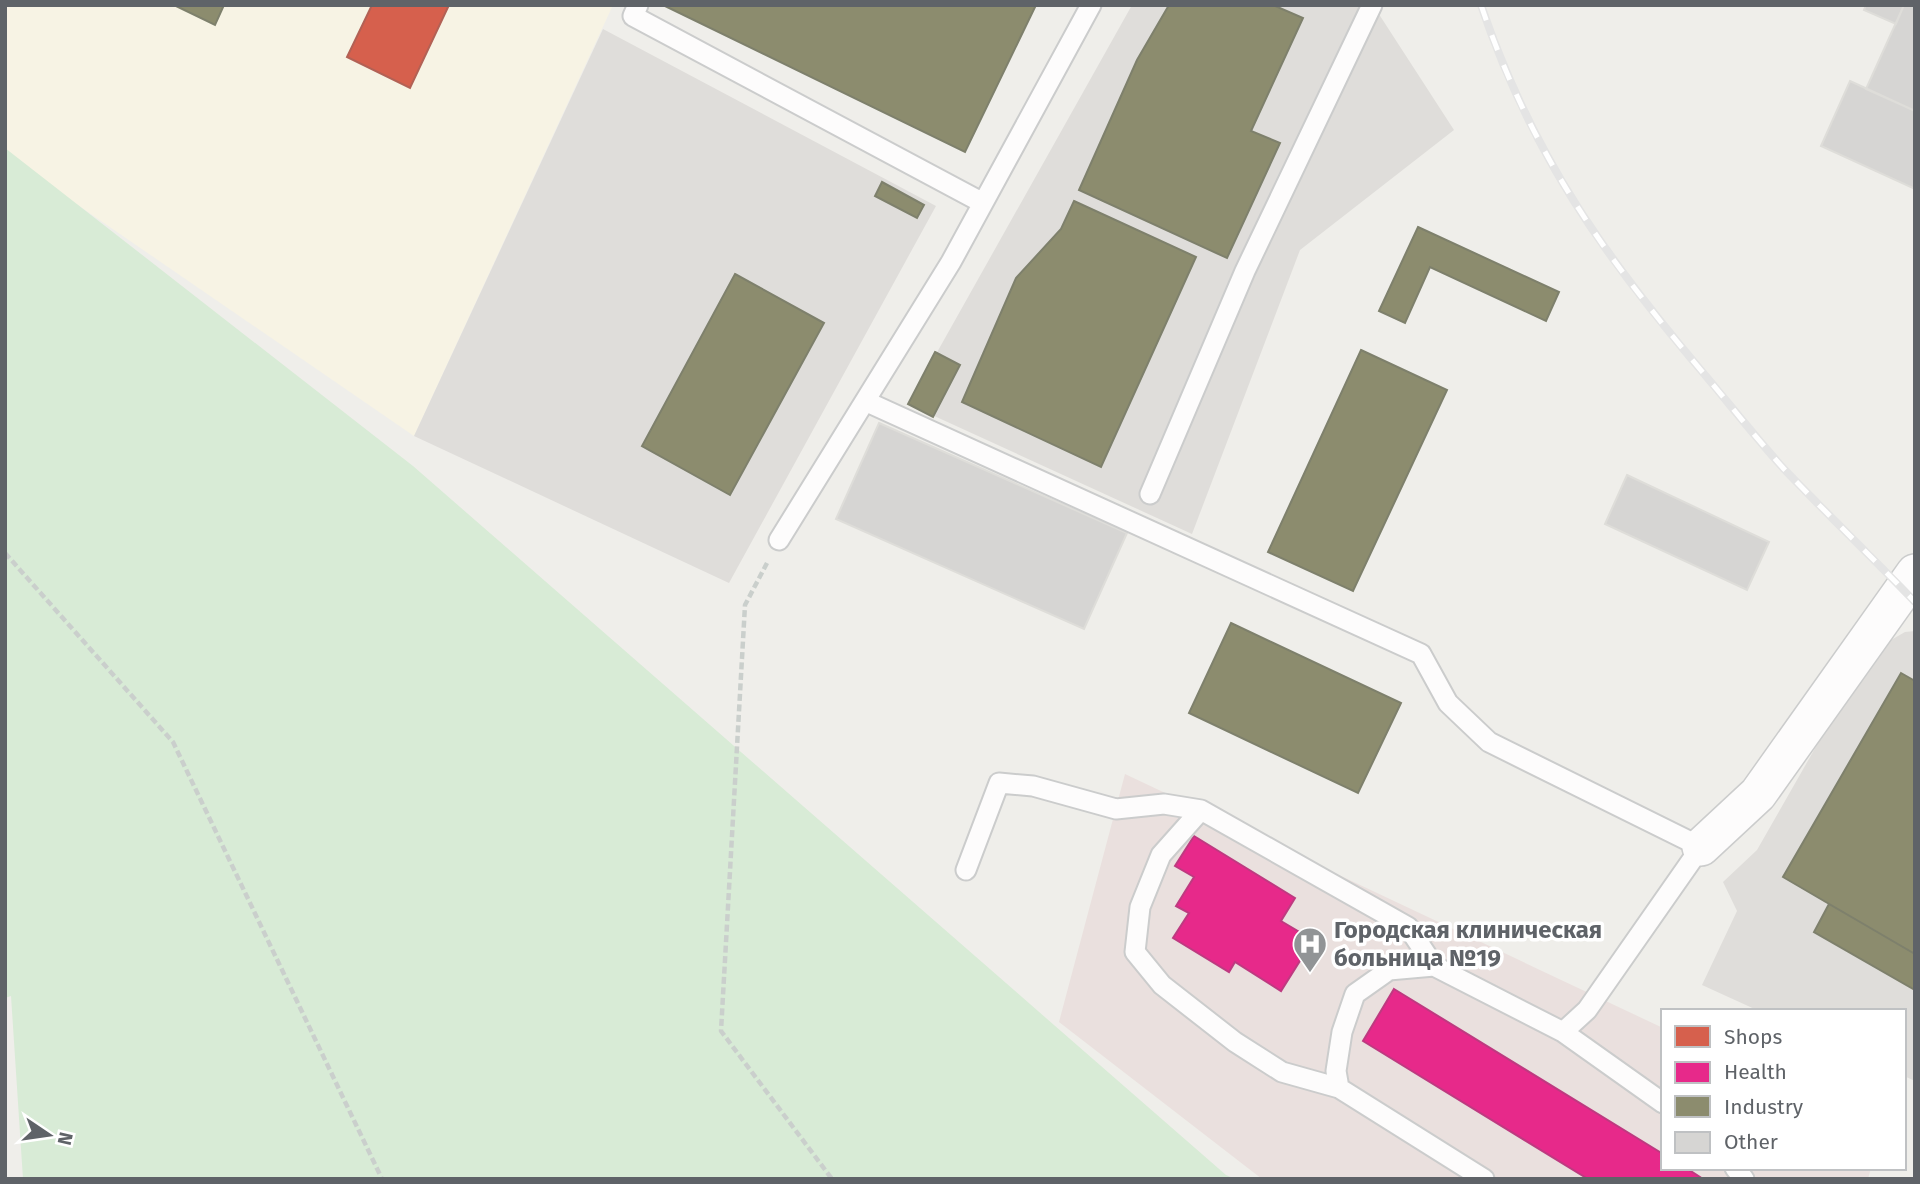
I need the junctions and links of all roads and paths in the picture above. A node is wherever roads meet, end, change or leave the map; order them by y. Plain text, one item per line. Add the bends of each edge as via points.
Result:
1 (638, 5) edge
2 (1091, 5) edge
3 (1372, 5) edge
4 (983, 203) junction
5 (865, 401) junction
6 (1150, 494) dead end
7 (779, 540) joint
8 (5, 553) edge
9 (1915, 573) edge
10 (1200, 810) junction
11 (1701, 847) junction
12 (966, 870) dead end
13 (1434, 966) junction
14 (1563, 1032) junction
15 (1339, 1088) junction
16 (1661, 1102) edge
17 (382, 1179) edge
18 (832, 1179) edge
19 (1484, 1179) edge

1 - 4 lane via 633,16
2 - 4 lane
3 - 6 lane via 1244,271
4 - 5 lane
5 - 7 lane
5 - 11 lane via 1421,654 1448,703 1489,742
7 - 18 path via 745,605 720,1031
8 - 17 path via 173,742
9 - 11 street via 1758,794
10 - 12 lane via 1164,804 1116,809 1033,786 999,783
10 - 13 lane via 1408,927
10 - 15 lane via 1161,855 1140,907 1135,952 1162,985 1235,1042 1282,1072
11 - 14 lane via 1587,1010
13 - 14 lane
13 - 15 lane via 1389,970 1355,994 1342,1032 1336,1071
14 - 16 lane
15 - 19 lane

